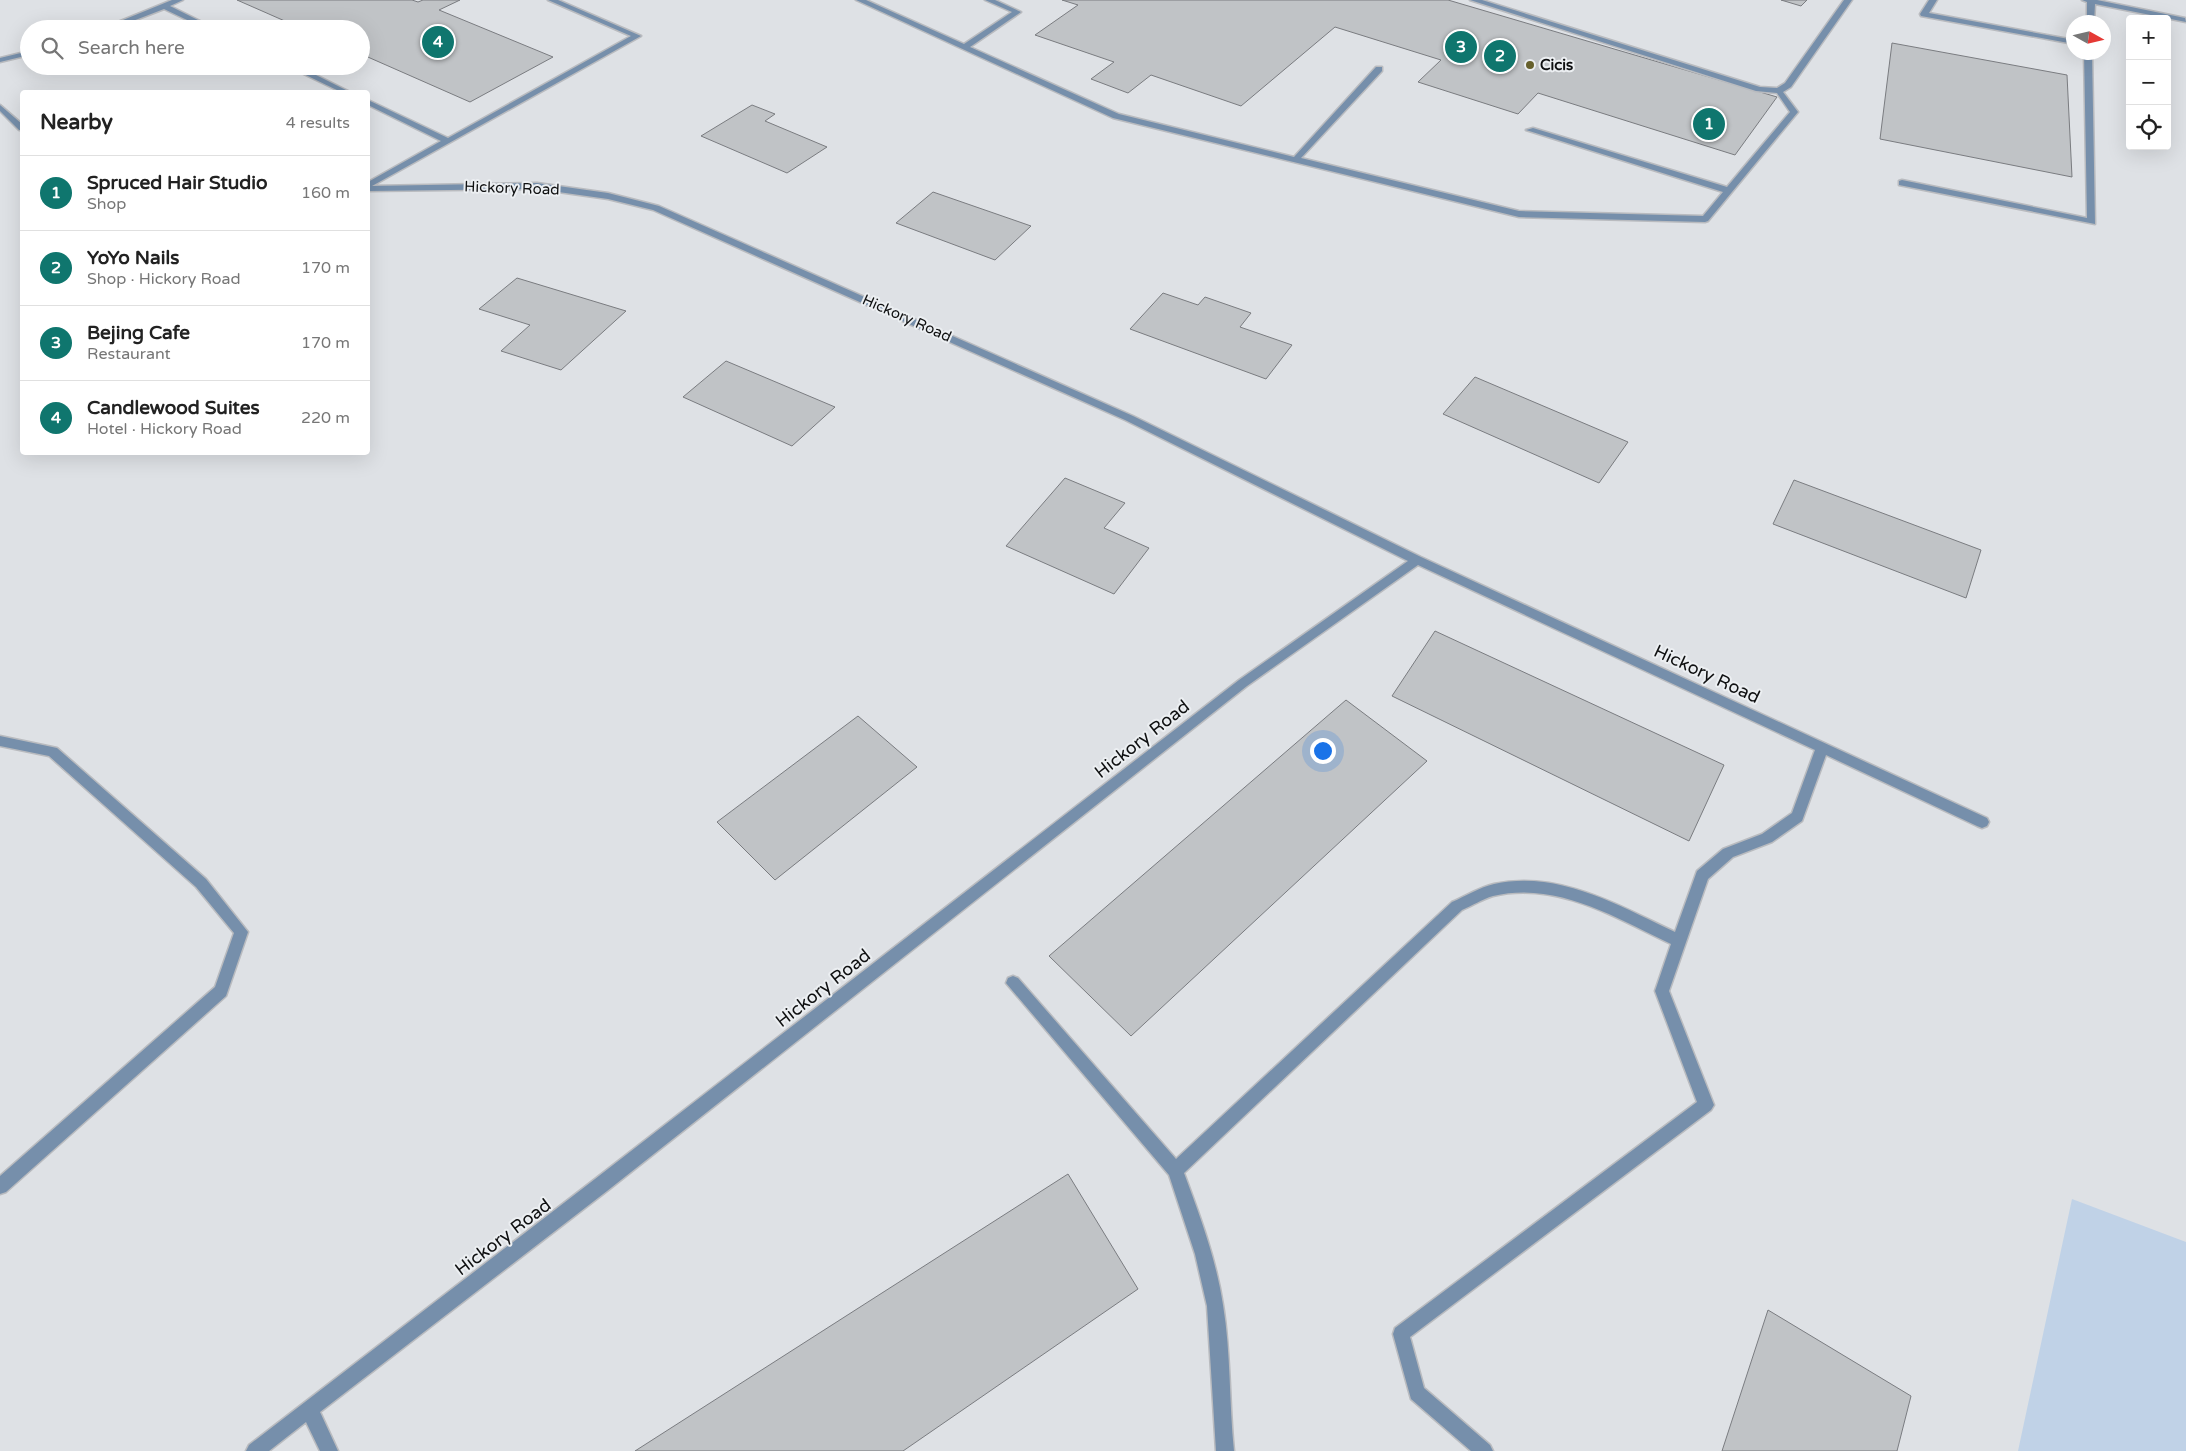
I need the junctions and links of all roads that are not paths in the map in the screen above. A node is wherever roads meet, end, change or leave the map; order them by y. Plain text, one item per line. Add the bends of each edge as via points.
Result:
1 (179, 0) edge
2 (552, 0) edge
3 (860, 0) edge
4 (989, 0) edge
5 (1474, 0) edge
6 (1848, 0) edge
7 (1933, 0) edge
8 (2088, 0) edge
9 (164, 6) junction
10 (2089, 15) edge
11 (128, 20) edge
12 (193, 20) edge
13 (2185, 20) edge
14 (2066, 41) edge
15 (965, 47) junction
16 (20, 55) edge
17 (0, 60) edge
18 (2088, 60) edge
19 (1379, 69) dead end
20 (310, 75) edge
21 (342, 90) edge
22 (1779, 92) junction
23 (370, 103) edge
24 (0, 107) edge
25 (20, 126) edge
26 (1530, 130) dead end
27 (448, 141) junction
28 (1296, 159) junction
29 (1902, 183) dead end
30 (370, 186) edge
31 (370, 187) edge
32 (1729, 191) junction
33 (1417, 560) junction
34 (0, 741) edge
35 (1822, 748) junction
36 (1982, 822) dead end
37 (1679, 941) junction
38 (1013, 984) dead end
39 (1175, 1170) junction
40 (0, 1186) edge
41 (309, 1409) junction
42 (255, 1451) edge
43 (329, 1451) edge
44 (1226, 1451) edge
45 (1484, 1451) edge

1 - 9 street
2 - 27 street via 637,36
3 - 15 street
4 - 15 street via 1017,12
5 - 22 street via 1759,89
6 - 22 street via 1788,85
7 - 14 street via 1924,14
8 - 10 street
8 - 13 street
9 - 11 street
9 - 12 street
15 - 28 street via 1116,116
16 - 17 street
18 - 29 street via 2092,222
19 - 28 street
20 - 21 street
22 - 32 street via 1794,112
23 - 27 street
24 - 25 street
26 - 32 street
27 - 30 street
28 - 32 street via 1519,214 1704,220
31 - 33 street, Hickory Road via 537,186 608,196 656,208 1130,418
33 - 35 street, Hickory Road
33 - 41 street, Hickory Road via 1243,683
34 - 40 street via 53,752 201,883 241,932 221,991
35 - 36 street, Hickory Road
35 - 37 street via 1797,817 1767,838 1728,853 1702,874
37 - 39 street via 1570,892 1535,886 1495,890 1457,906
37 - 45 street via 1662,991 1706,1105 1401,1334 1418,1393
38 - 39 street
39 - 44 street via 1197,1229 1215,1304
41 - 42 street, Hickory Road
41 - 43 street

